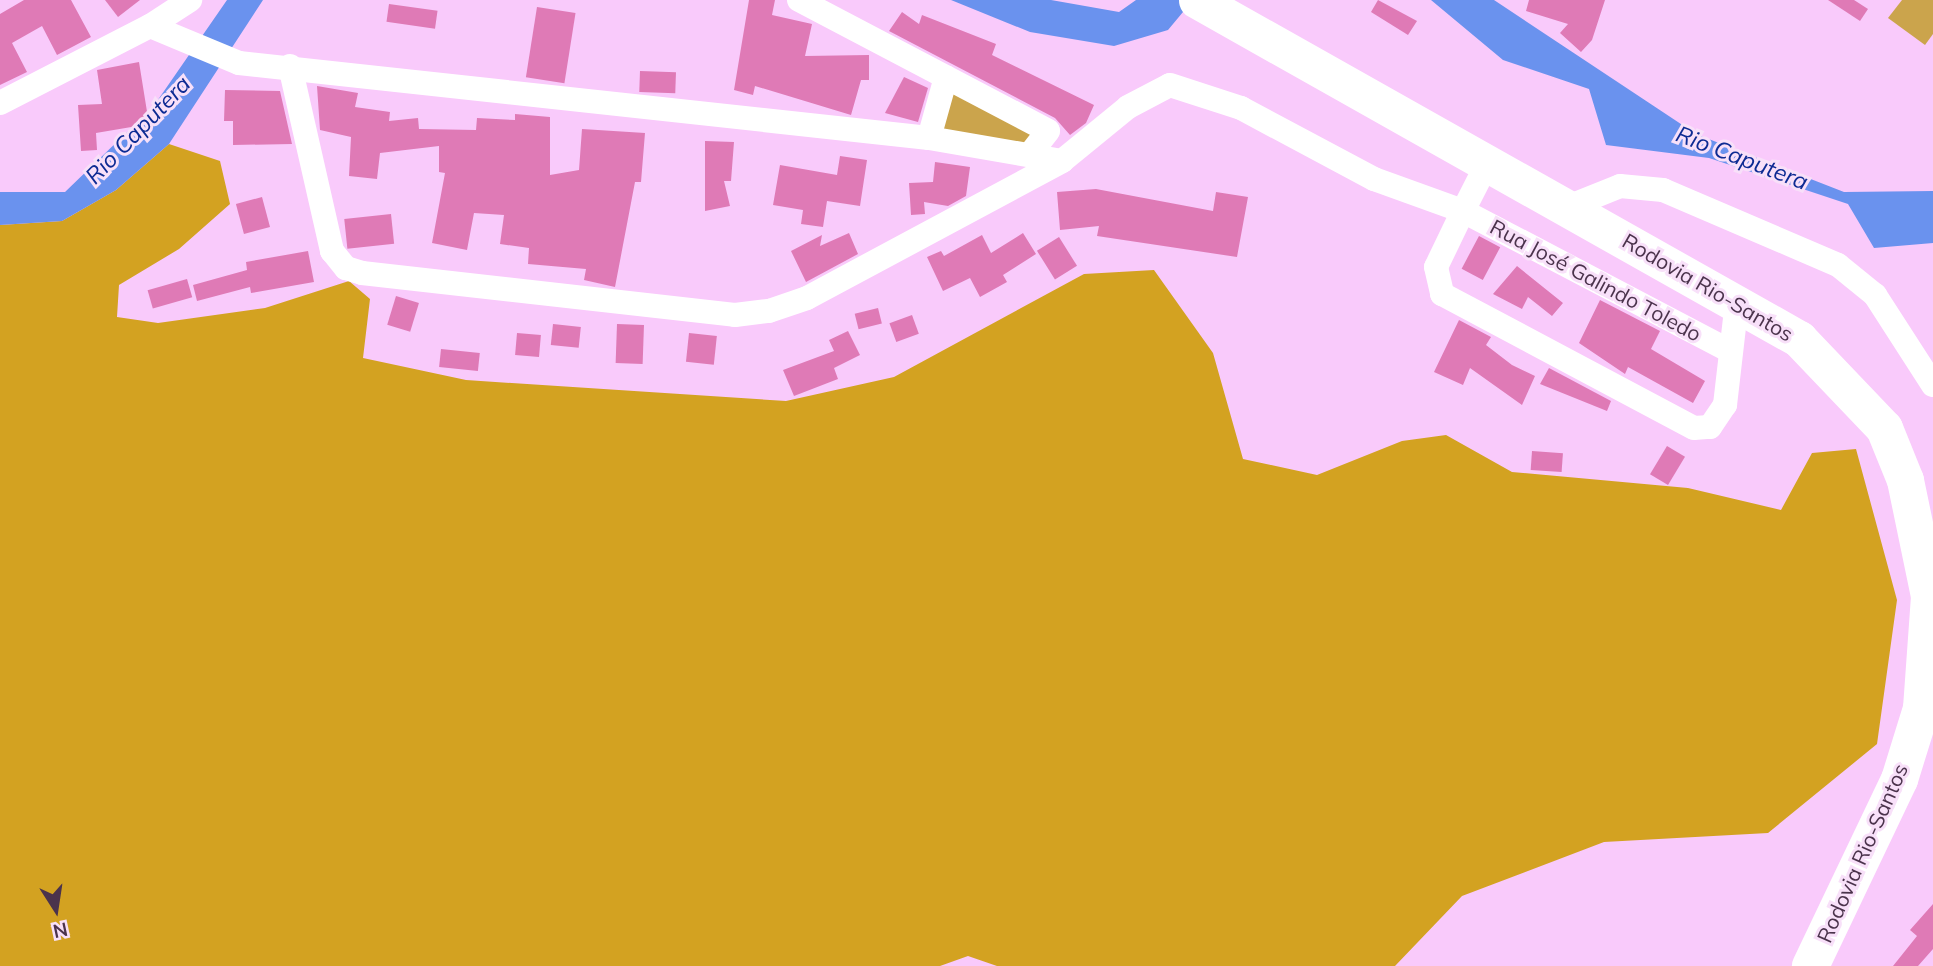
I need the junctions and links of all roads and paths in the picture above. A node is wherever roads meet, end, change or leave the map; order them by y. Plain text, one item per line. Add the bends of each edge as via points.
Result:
1 (190, 0) edge
2 (799, 0) edge
3 (1204, 4) edge
4 (150, 26) junction
5 (290, 66) junction
6 (946, 77) junction
7 (0, 103) edge
8 (929, 138) junction
9 (1031, 153) junction
10 (1062, 161) junction
11 (1488, 162) junction
12 (1568, 207) junction
13 (1463, 211) junction
14 (1737, 301) junction
15 (1728, 350) junction
16 (1933, 385) edge
17 (1810, 966) edge

1 - 4 street
2 - 6 street
3 - 11 highway, Rodovia Rio-Santos
4 - 5 street via 186,45 239,62
4 - 7 street
5 - 8 street
5 - 10 street, Rua José Galindo Toledo via 332,251 346,268 362,273 736,315 769,311 807,298
6 - 8 street
6 - 9 street via 1048,131
8 - 9 street
9 - 10 street
10 - 13 street, Rua José Galindo Toledo via 1128,107 1170,85 1241,107 1374,179
11 - 12 highway, Rodovia Rio-Santos
11 - 13 street
12 - 14 highway, Rodovia Rio-Santos
12 - 16 street via 1620,187 1662,190 1838,265 1875,295
13 - 15 street, Rua José Galindo Toledo
13 - 15 street via 1436,267 1442,294 1694,428 1720,418
14 - 15 street
14 - 17 highway, Rodovia Rio-Santos via 1799,340 1884,428 1905,480 1929,596 1921,708 1899,779

